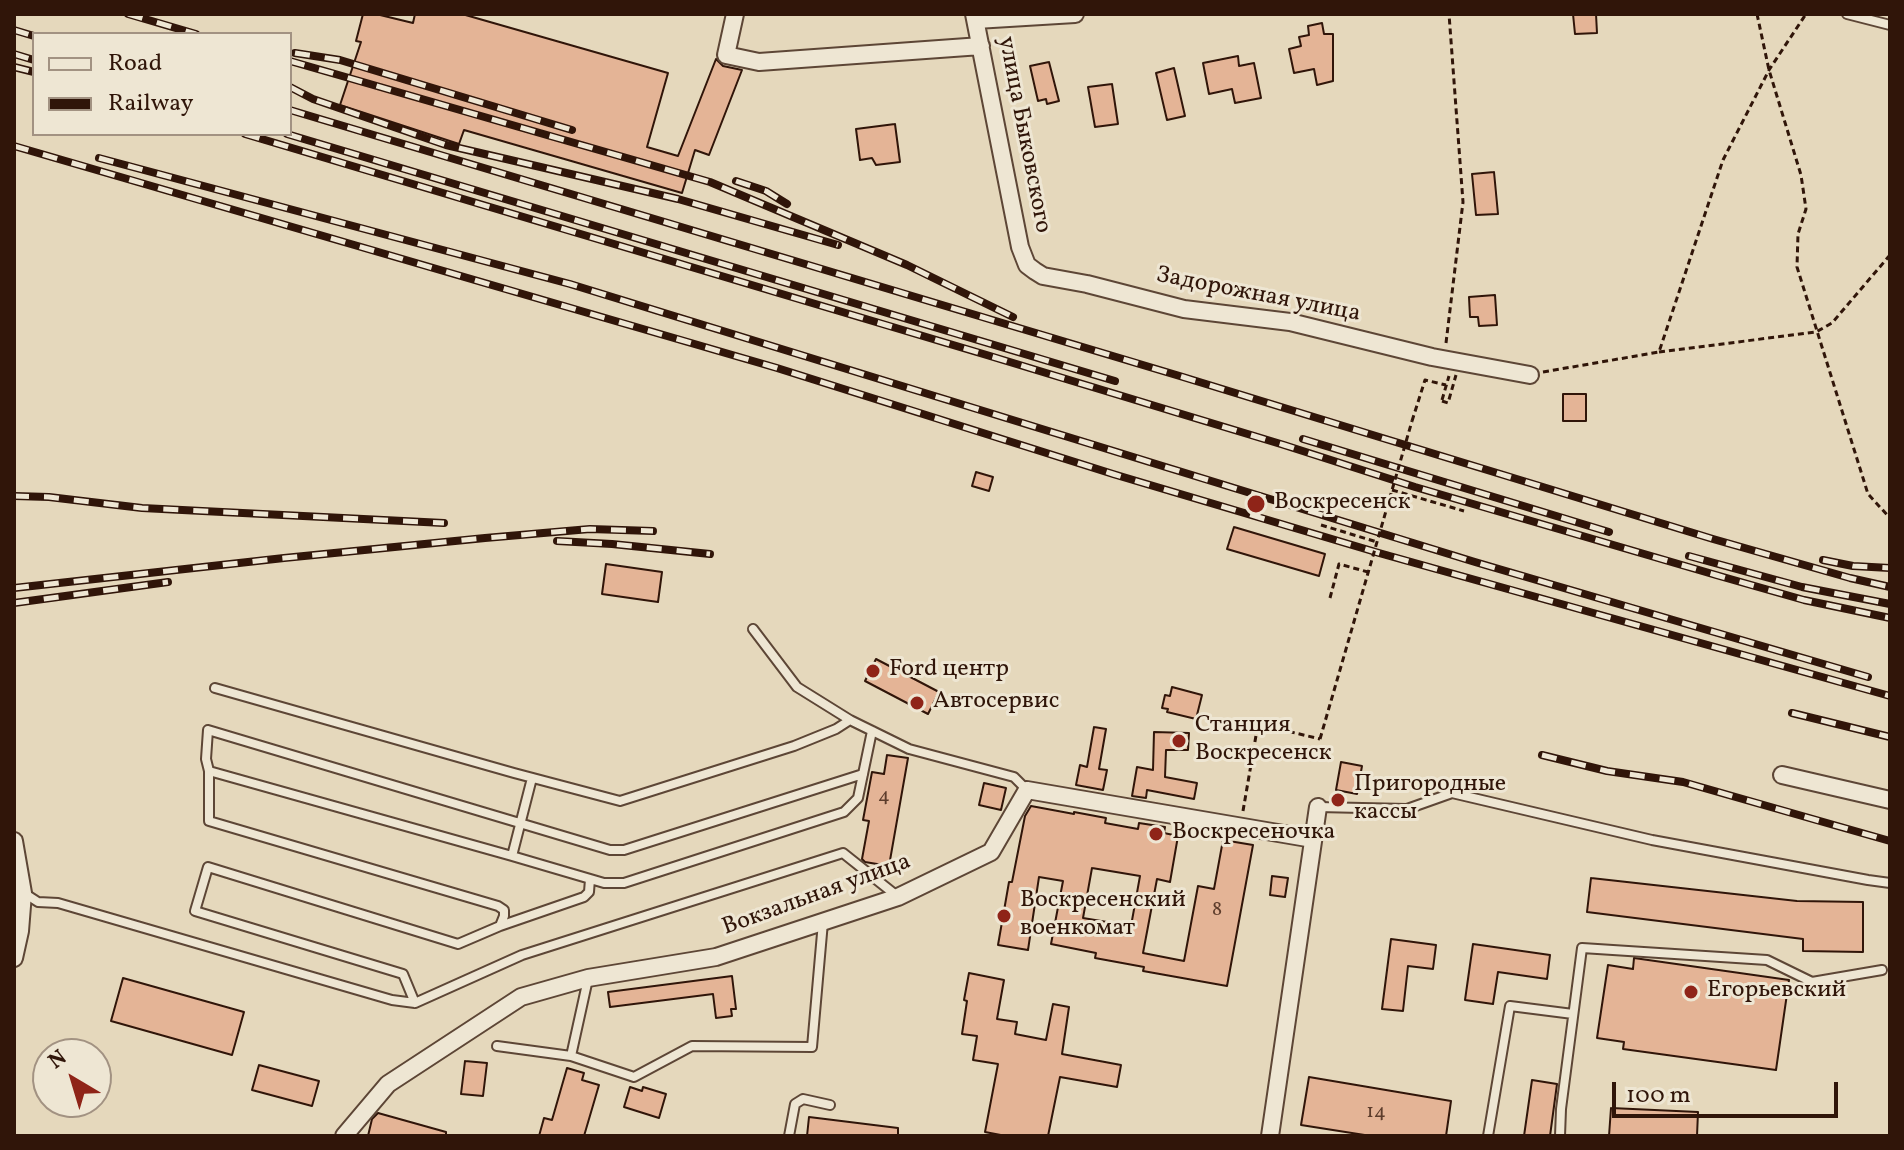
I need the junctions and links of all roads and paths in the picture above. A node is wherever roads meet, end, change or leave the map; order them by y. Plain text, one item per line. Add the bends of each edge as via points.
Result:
1 (735, 14) edge
2 (1075, 14) edge
3 (1449, 14) edge
4 (1757, 14) edge
5 (1806, 14) edge
6 (1847, 14) edge
7 (975, 17) edge
8 (1890, 25) edge
9 (981, 46) junction
10 (1769, 70) junction
11 (1890, 255) edge
12 (1027, 265) joint
13 (1816, 332) junction
14 (1659, 352) junction
15 (1452, 361) junction
16 (1530, 375) joint
17 (1392, 490) junction
18 (1464, 511) dead end
19 (1890, 518) edge
20 (1321, 525) dead end
21 (1377, 542) junction
22 (1368, 572) junction
23 (1330, 598) dead end
24 (753, 629) dead end
25 (215, 688) dead end
26 (850, 720) junction
27 (872, 731) junction
28 (209, 771) junction
29 (863, 774) junction
30 (1782, 775) dead end
31 (532, 778) junction
32 (1027, 790) junction
33 (1890, 800) edge
34 (1318, 807) joint
35 (520, 824) junction
36 (1241, 827) junction
37 (1313, 839) junction
38 (14, 841) edge
39 (512, 856) junction
40 (590, 879) junction
41 (1890, 883) edge
42 (23, 893) junction
43 (898, 897) junction
44 (823, 922) junction
45 (500, 926) junction
46 (14, 958) edge
47 (1882, 970) dead end
48 (588, 978) junction
49 (415, 1003) junction
50 (1573, 1014) junction
51 (497, 1046) dead end
52 (571, 1056) junction
53 (830, 1105) dead end
54 (344, 1136) edge
55 (789, 1136) edge
56 (1270, 1136) edge
57 (1488, 1136) edge
58 (1560, 1136) edge

1 - 9 street via 726,55 759,62
2 - 7 street
3 - 15 path via 1463,202
4 - 10 path
5 - 10 path
6 - 8 lane
7 - 9 street, улица Быковского
9 - 12 street, улица Быковского
10 - 13 path via 1801,175 1806,209 1798,234 1797,267
10 - 14 path via 1723,160
11 - 13 path via 1832,323
12 - 15 street, Задорожная улица via 1043,276 1184,309 1290,322
13 - 14 path
13 - 19 path via 1868,494
14 - 16 path
15 - 16 street, Задорожная улица
15 - 17 path, bridge via 1448,403 1442,401 1446,385 1425,380
17 - 18 path
17 - 21 path, bridge
20 - 21 path
21 - 22 path, bridge
22 - 23 path via 1339,564
22 - 36 path, bridge via 1320,739 1258,724
24 - 26 lane via 797,687
25 - 31 lane
26 - 27 lane
26 - 31 lane via 794,746 620,801
27 - 29 lane
27 - 32 lane via 909,749 1014,777
28 - 35 lane via 208,730
28 - 39 lane
28 - 45 lane via 209,821 498,906 504,910
29 - 35 lane via 624,850
29 - 40 lane via 858,798 844,812 624,883
30 - 33 street
31 - 35 lane
32 - 36 street
32 - 43 street, Вокзальная улица via 991,852
34 - 37 street
34 - 41 lane via 1407,809 1452,793 1652,840
35 - 39 lane
36 - 37 street
37 - 56 street
38 - 42 street
39 - 40 lane
40 - 45 lane via 584,897
42 - 46 street
42 - 49 lane via 38,902 58,903
43 - 44 street, Вокзальная улица
43 - 49 lane via 843,853 522,955
44 - 48 street, Вокзальная улица via 716,957
44 - 52 lane via 812,1047 692,1046 634,1077
45 - 49 lane via 458,944 208,867 195,911 403,974
47 - 50 lane via 1812,982 1767,960 1582,948
48 - 52 lane
48 - 54 street, Вокзальная улица via 521,997 388,1084
50 - 57 lane via 1510,1006
50 - 58 lane
51 - 52 lane
53 - 55 lane via 803,1099 795,1104

